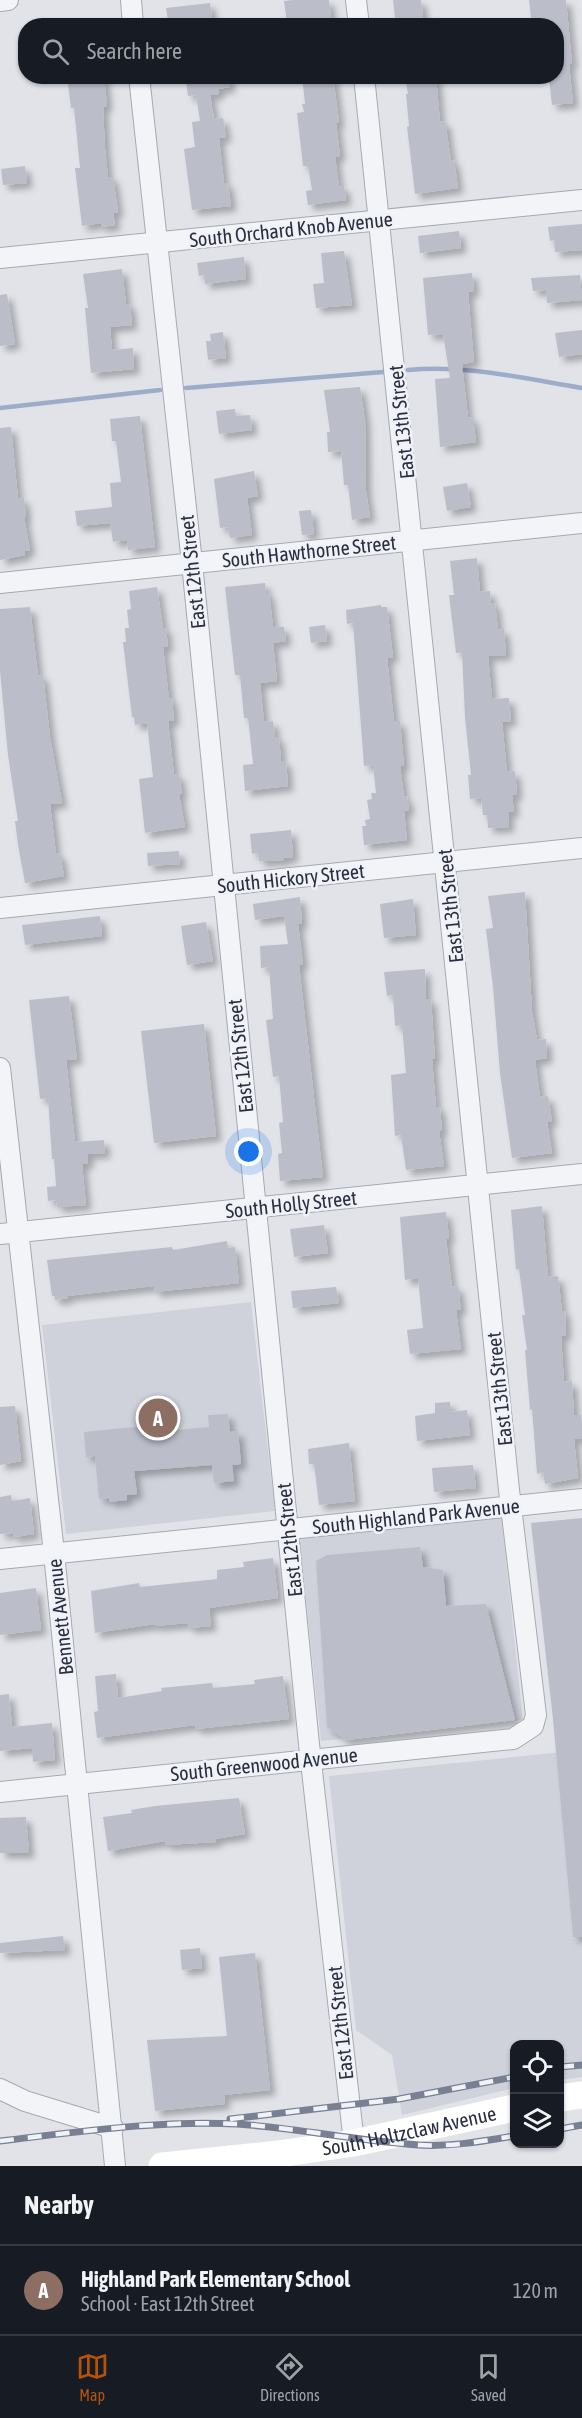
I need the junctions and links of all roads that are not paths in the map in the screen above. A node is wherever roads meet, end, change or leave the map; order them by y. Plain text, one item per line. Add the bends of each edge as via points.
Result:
1 (8, 0) edge
2 (130, 0) edge
3 (356, 0) edge
4 (0, 1) edge
5 (132, 18) edge
6 (358, 18) edge
7 (140, 84) edge
8 (365, 84) edge
9 (582, 200) edge
10 (379, 220) junction
11 (157, 242) junction
12 (0, 258) edge
13 (582, 523) edge
14 (413, 540) junction
15 (192, 563) junction
16 (0, 583) edge
17 (582, 848) edge
18 (445, 862) junction
19 (222, 885) junction
20 (0, 908) edge
21 (0, 1068) edge
22 (582, 1174) edge
23 (478, 1185) junction
24 (256, 1208) junction
25 (9, 1233) edge
26 (582, 1498) edge
27 (510, 1506) junction
28 (287, 1529) junction
29 (54, 1554) junction
30 (0, 1559) edge
31 (527, 1732) joint
32 (311, 1759) junction
33 (77, 1784) junction
34 (0, 1792) edge
35 (0, 2089) edge
36 (582, 2095) edge
37 (564, 2097) edge
38 (510, 2109) edge
39 (113, 2128) junction
40 (354, 2143) junction
41 (116, 2166) edge
42 (162, 2166) edge

1 - 4 street
2 - 5 street
3 - 6 street
7 - 11 street, East 12th Street
8 - 10 street, East 13th Street
9 - 10 street, South Orchard Knob Avenue
10 - 11 street, South Orchard Knob Avenue
10 - 14 street, East 13th Street
11 - 12 street, South Orchard Knob Avenue
11 - 15 street, East 12th Street
13 - 14 street, South Hawthorne Street
14 - 15 street, South Hawthorne Street
14 - 18 street, East 13th Street
15 - 16 street, South Hawthorne Street
15 - 19 street, East 12th Street
17 - 18 street, South Hickory Street
18 - 19 street, South Hickory Street
18 - 23 street, East 13th Street
19 - 20 street, South Hickory Street
19 - 24 street, East 12th Street
21 - 25 street, Bennett Avenue
22 - 23 street, South Holly Street
23 - 24 street, South Holly Street
23 - 27 street, East 13th Street
24 - 25 street, South Holly Street
24 - 28 street, East 12th Street
25 - 29 street, Bennett Avenue
26 - 27 street, South Highland Park Avenue
27 - 28 street, South Highland Park Avenue
27 - 31 street, East 13th Street via 536,1715
28 - 29 street, South Highland Park Avenue
28 - 32 street, East 12th Street
29 - 30 street, South Highland Park Avenue
29 - 33 street, Bennett Avenue
31 - 32 street, South Greenwood Avenue via 513,1739
32 - 33 street, South Greenwood Avenue
32 - 40 street, East 12th Street
33 - 34 street, South Greenwood Avenue
33 - 39 street, Bennett Avenue
35 - 39 street via 25,2101
36 - 37 main road
38 - 40 main road, South Holtzclaw Avenue
39 - 41 street, Bennett Avenue
40 - 42 main road, South Holtzclaw Avenue

